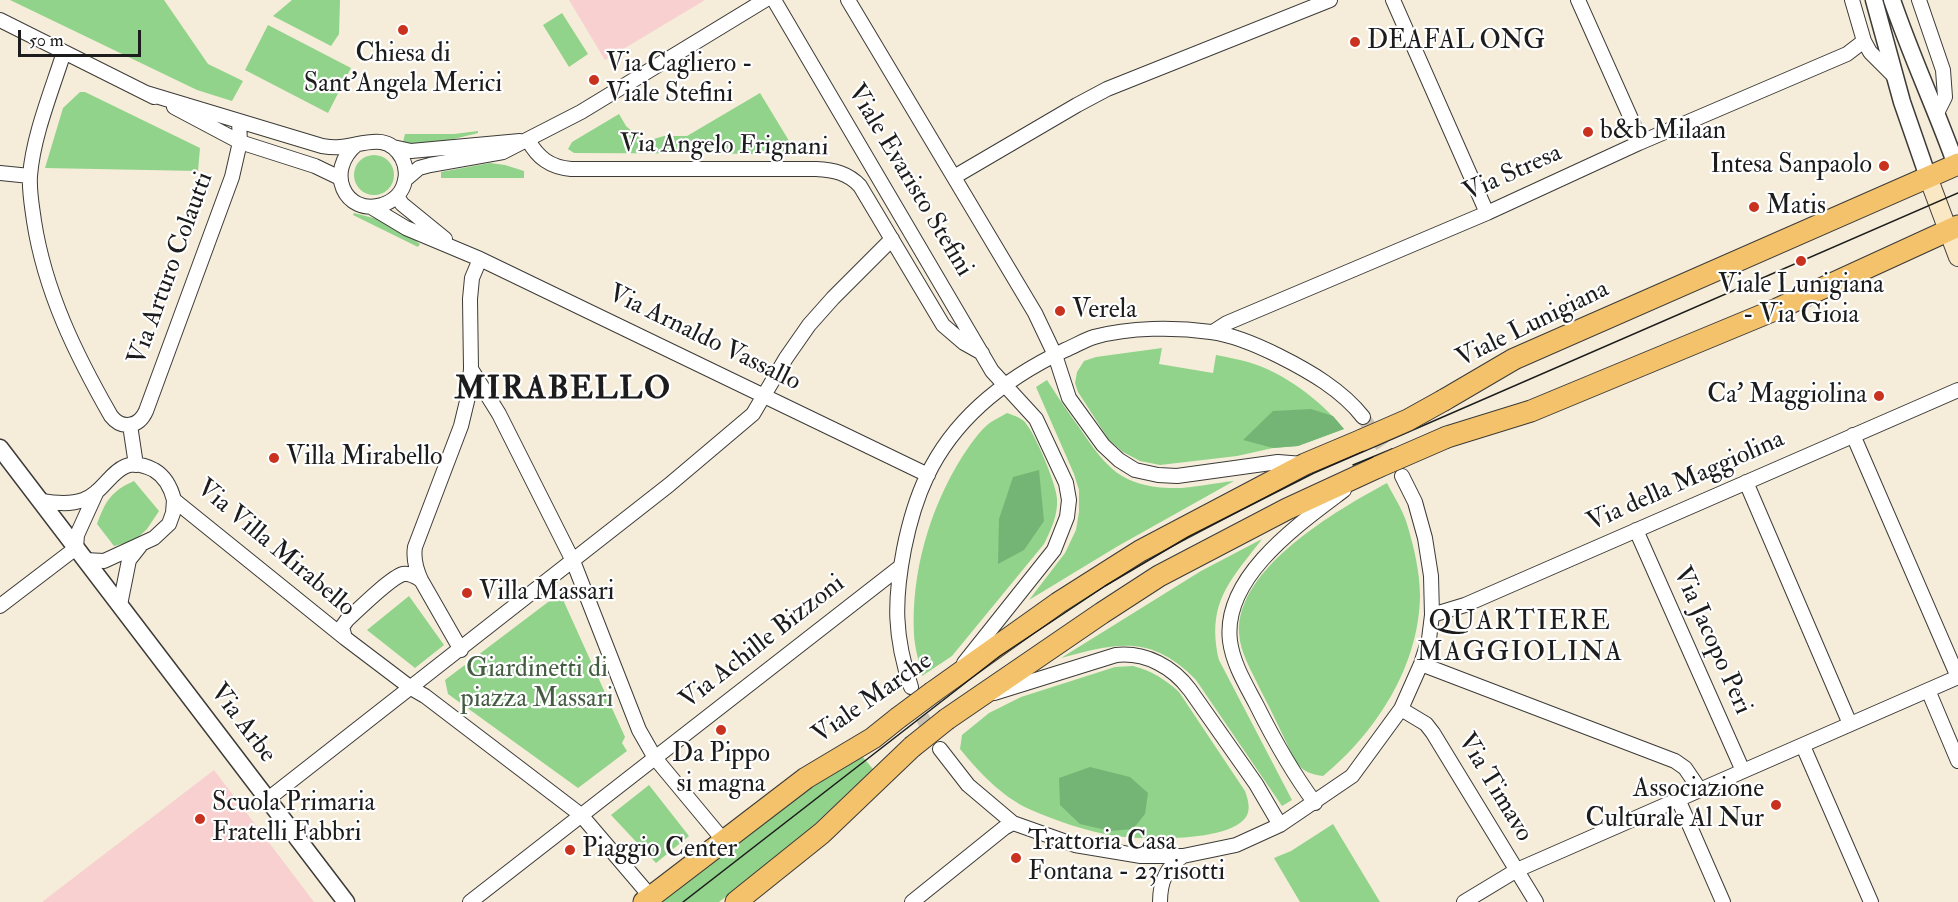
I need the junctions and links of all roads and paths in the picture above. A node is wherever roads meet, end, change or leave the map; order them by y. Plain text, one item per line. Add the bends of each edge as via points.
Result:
1 (765, 0) edge
2 (774, 0) edge
3 (848, 0) edge
4 (1330, 0) edge
5 (1393, 0) edge
6 (1578, 0) edge
7 (1852, 0) edge
8 (1874, 0) edge
9 (1892, 0) edge
10 (1919, 0) edge
11 (0, 20) edge
12 (1864, 41) junction
13 (64, 52) junction
14 (1894, 76) junction
15 (146, 93) junction
16 (1937, 113) junction
17 (239, 120) junction
18 (528, 140) junction
19 (240, 142) junction
20 (1639, 143) junction
21 (357, 144) junction
22 (393, 147) junction
23 (1957, 166) edge
24 (0, 173) edge
25 (30, 176) junction
26 (954, 177) junction
27 (1928, 177) junction
28 (340, 178) junction
29 (405, 180) junction
30 (397, 196) junction
31 (371, 207) junction
32 (1487, 213) junction
33 (1953, 228) edge
34 (892, 239) junction
35 (458, 249) junction
36 (1958, 256) edge
37 (480, 259) junction
38 (1213, 332) junction
39 (983, 353) junction
40 (1055, 355) junction
41 (471, 369) junction
42 (1003, 386) junction
43 (1958, 390) edge
44 (764, 395) junction
45 (1363, 417) tunnel mouth
46 (130, 425) junction
47 (1853, 435) junction
48 (0, 448) edge
49 (1305, 464) junction
50 (136, 465) junction
51 (1373, 470) junction
52 (928, 475) junction
53 (1402, 476) tunnel mouth
54 (1746, 482) junction
55 (97, 491) junction
56 (174, 500) junction
57 (41, 501) junction
58 (1636, 530) junction
59 (141, 545) junction
60 (1140, 551) joint
61 (81, 554) junction
62 (573, 561) junction
63 (900, 567) junction
64 (421, 580) junction
65 (120, 605) junction
66 (0, 606) edge
67 (1432, 615) junction
68 (345, 638) junction
69 (461, 650) junction
70 (1421, 664) junction
71 (956, 674) junction
72 (1958, 677) edge
73 (911, 687) tunnel mouth
74 (411, 688) junction
75 (1928, 690) junction
76 (977, 698) junction
77 (1401, 709) junction
78 (1850, 724) junction
79 (1803, 746) junction
80 (940, 749) tunnel mouth
81 (655, 758) junction
82 (1958, 761) edge
83 (1743, 771) junction
84 (1700, 790) junction
85 (268, 799) junction
86 (1678, 799) junction
87 (1315, 803) junction
88 (581, 815) junction
89 (1013, 824) junction
90 (1280, 825) junction
91 (724, 841) junction
92 (1183, 856) junction
93 (1517, 870) junction
94 (647, 899) edge
95 (346, 902) edge
96 (470, 902) edge
97 (736, 902) edge
98 (912, 902) edge
99 (1160, 902) edge
100 (1464, 902) edge
101 (1536, 902) edge
102 (1723, 902) edge
103 (1871, 902) edge

1 - 18 street
2 - 39 street, Viale Evaristo Stefini
3 - 26 street, Viale Evaristo Stefini
4 - 26 street via 1107,89
5 - 32 street
6 - 20 street
7 - 12 street
8 - 14 street
9 - 16 street via 1907,46
10 - 16 street via 1943,70 1945,97
11 - 13 street
12 - 14 street
12 - 20 street, Via Stresa via 1847,54
13 - 15 street
13 - 25 street
14 - 27 street
15 - 17 street
15 - 19 street, Via Arnaldo Vassallo
16 - 23 street
17 - 19 street, Via Arturo Colautti
17 - 21 street via 322,146
18 - 22 street via 411,151
18 - 29 street via 503,152 419,168
18 - 34 street, Via Angelo Frignani via 540,158 560,168 839,172 860,186
19 - 28 street, Via Arnaldo Vassallo
19 - 46 street, Via Arturo Colautti via 232,177 146,411 140,421
20 - 32 street, Via Stresa
21 - 22 street via 373,140
21 - 28 street via 343,159
22 - 29 street via 405,163
23 - 27 main road, Viale Lunigiana
24 - 25 street
25 - 46 street via 36,236 53,296 73,346 111,416 119,424
26 - 40 street, Viale Evaristo Stefini via 1035,313
27 - 33 main road
27 - 49 main road, Viale Lunigiana, bridge via 1514,359 1408,420
28 - 31 street, Via Arnaldo Vassallo via 348,196
29 - 30 street
30 - 31 street
30 - 35 street, Via Arnaldo Vassallo
31 - 35 street, Via Arnaldo Vassallo via 406,228
32 - 38 street, Via Stresa
33 - 36 main road
33 - 51 main road, bridge via 1777,309 1531,411 1447,437
34 - 39 street, Via Angelo Frignani via 943,325
34 - 44 street via 809,325
35 - 37 street, Via Arnaldo Vassallo
37 - 41 street via 472,278 470,299
37 - 44 street, Via Arnaldo Vassallo
38 - 40 street via 1163,329 1114,333
38 - 45 street via 1244,340 1296,364 1355,406
39 - 42 street, Viale Evaristo Stefini
40 - 42 street
40 - 49 street, Viale Evaristo Stefini via 1069,398 1103,445 1135,470 1177,476 1278,462
41 - 62 street via 499,414
41 - 64 street via 461,426 416,547 415,562
42 - 52 street via 958,428
42 - 71 street, Viale Evaristo Stefini via 1020,399 1041,428 1066,483 1067,517 1054,550
43 - 47 street, Via della Maggiolina
44 - 52 street, Via Arnaldo Vassallo
44 - 62 street via 753,414
46 - 50 street
47 - 54 street, Via della Maggiolina
47 - 72 street
48 - 57 street, Via Arbe
49 - 60 main road, Viale Lunigiana
50 - 55 street via 117,470
50 - 56 street, Via Villa Mirabello via 148,467 167,481
51 - 76 main road via 1287,509 1159,576
51 - 87 street via 1281,541 1255,568 1242,587 1230,625 1237,666 1287,764
52 - 63 street via 915,507
53 - 67 street via 1415,502 1425,538
54 - 58 street, Via della Maggiolina
54 - 78 street
55 - 57 street via 81,501
55 - 61 street via 77,535
56 - 59 street via 169,524
56 - 68 street, Via Villa Mirabello
57 - 61 street, Via Arbe
58 - 67 street, Via della Maggiolina via 1465,605
58 - 83 street, Via Jacopo Peri
59 - 61 street via 104,561
59 - 65 street via 129,560
60 - 71 main road, Viale Marche
61 - 65 street, Via Arbe
61 - 66 street
62 - 69 street
62 - 81 street via 639,730
63 - 73 street via 896,624
63 - 81 street, Via Achille Bizzoni
64 - 68 street via 403,574 392,580 347,620 342,627
64 - 69 street
65 - 85 street, Via Arbe
67 - 70 street
68 - 74 street, Via Villa Mirabello
69 - 74 street
70 - 77 street
70 - 84 street via 1675,762 1685,768
71 - 91 main road, Viale Marche, bridge via 873,738 806,778
72 - 75 street
74 - 85 street
74 - 88 street, Via Villa Mirabello
75 - 78 street
75 - 82 street
76 - 90 street via 1116,655 1152,660 1174,672 1187,685
76 - 97 main road, bridge via 912,747 822,833
77 - 87 street via 1352,776
77 - 93 street, Via Timavo via 1433,733
78 - 79 street
79 - 83 street
79 - 103 street
80 - 89 street via 968,785
81 - 88 street, Via Achille Bizzoni
81 - 91 street
83 - 84 street
84 - 86 street
85 - 95 street, Via Arbe
86 - 93 street
86 - 102 street
87 - 90 street
88 - 94 street, Via Villa Mirabello
88 - 96 street, Via Achille Bizzoni
89 - 92 street via 1075,845 1141,856
89 - 98 street
90 - 92 street via 1236,845
91 - 94 main road, Viale Marche
92 - 99 street via 1167,871
93 - 100 street
93 - 101 street, Via Timavo

